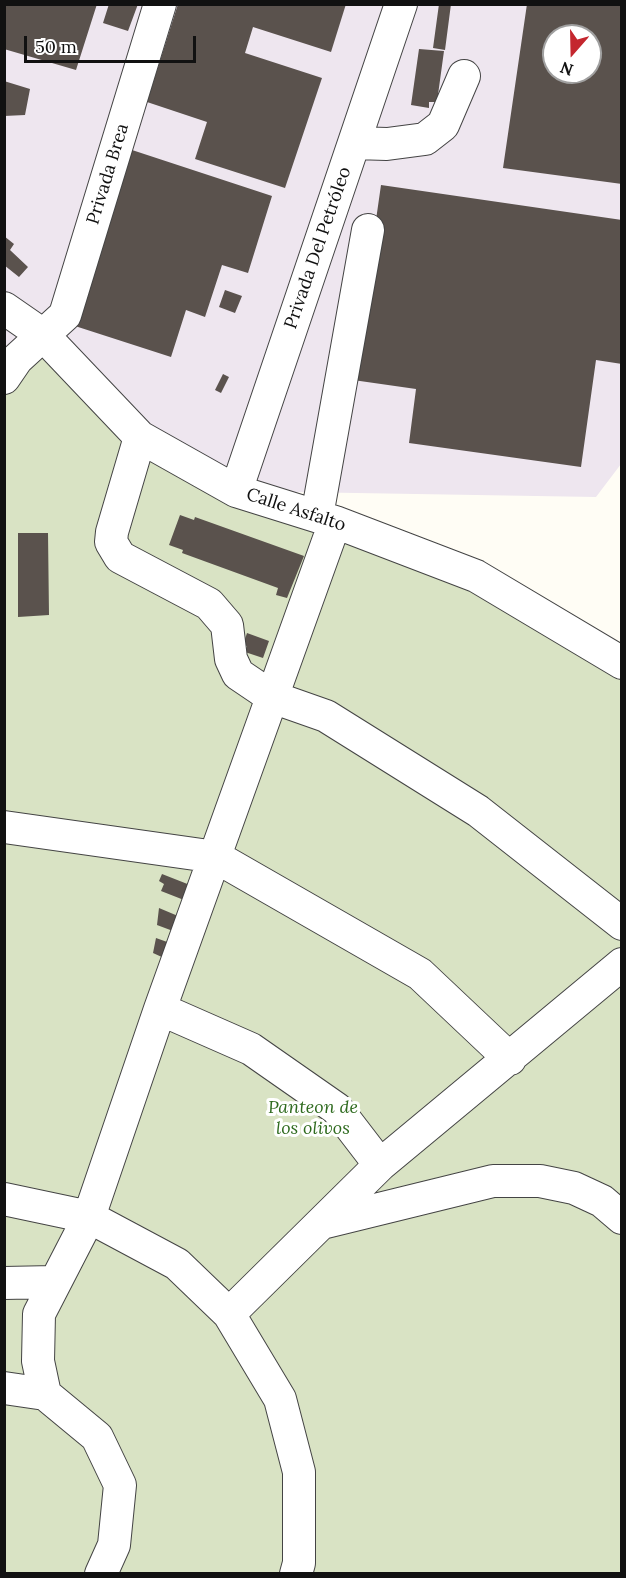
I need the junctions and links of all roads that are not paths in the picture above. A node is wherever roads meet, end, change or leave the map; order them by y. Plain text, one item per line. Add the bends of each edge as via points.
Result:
1 (160, 4) edge
2 (401, 4) edge
3 (464, 76) dead end
4 (354, 143) junction
5 (368, 230) dead end
6 (4, 308) edge
7 (43, 335) junction
8 (4, 378) edge
9 (140, 437) junction
10 (236, 491) junction
11 (326, 519) junction
12 (621, 663) edge
13 (272, 697) junction
14 (4, 826) edge
15 (216, 856) junction
16 (621, 924) edge
17 (621, 964) edge
18 (160, 1009) junction
19 (510, 1059) junction
20 (380, 1165) junction
21 (4, 1199) edge
22 (89, 1217) junction
23 (621, 1218) edge
24 (321, 1223) junction
25 (54, 1282) junction
26 (4, 1283) edge
27 (229, 1314) junction
28 (4, 1388) edge
29 (45, 1394) junction
30 (101, 1574) edge
31 (296, 1574) edge

1 - 7 street, Privada Brea via 64,315
2 - 4 street, Privada Del Petróleo
3 - 4 street via 443,125 425,139
4 - 10 street, Privada Del Petróleo
5 - 11 street
6 - 7 street, Calle Asfalto
7 - 8 street, Privada Brea via 17,359
7 - 9 street, Calle Asfalto
9 - 10 street, Calle Asfalto
9 - 13 street via 111,542 120,557 208,604 226,625 237,674
10 - 11 street, Calle Asfalto
11 - 12 street, Calle Asfalto via 476,576
11 - 13 street
13 - 15 street
13 - 16 street via 326,716 478,811
14 - 15 street
15 - 18 street
15 - 19 street via 420,974
17 - 19 street
18 - 20 street via 250,1048 337,1109
18 - 22 street
19 - 20 street
20 - 24 street
21 - 22 street
22 - 25 street
22 - 27 street via 177,1264
23 - 24 street via 602,1201 574,1188 540,1181 493,1181
24 - 27 street
25 - 26 street
25 - 29 street via 39,1314 38,1360
27 - 31 street via 280,1399 299,1472
28 - 29 street
29 - 30 street via 97,1437 120,1485 114,1545

